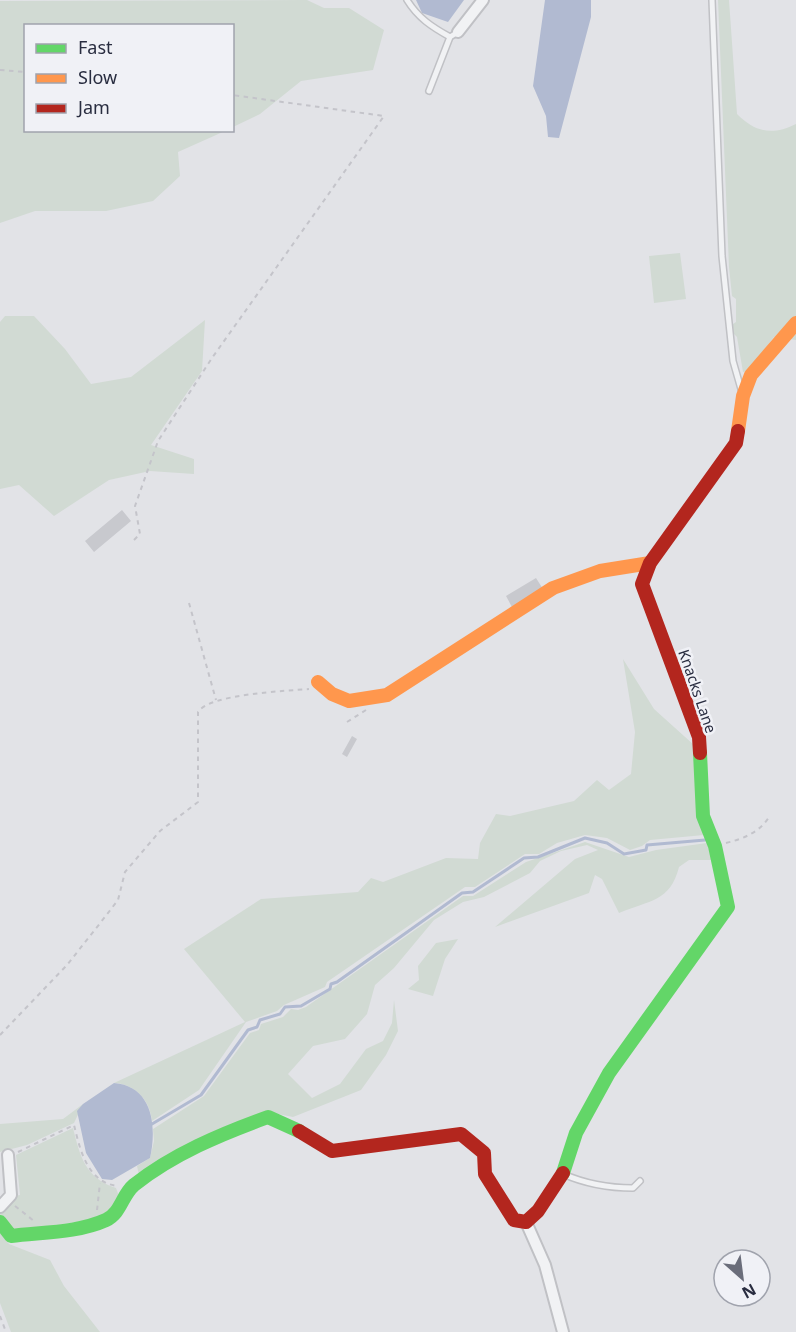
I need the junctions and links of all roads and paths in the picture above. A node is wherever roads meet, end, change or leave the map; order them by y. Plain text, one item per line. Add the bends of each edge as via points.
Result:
1 (407, 0) edge
2 (483, 0) edge
3 (712, 0) edge
4 (454, 34) junction
5 (0, 70) edge
6 (24, 72) edge
7 (429, 91) dead end
8 (234, 95) edge
9 (796, 323) edge
10 (743, 396) junction
11 (134, 540) dead end
12 (650, 563) junction
13 (189, 603) dead end
14 (320, 684) joint
15 (216, 700) junction
16 (770, 817) dead end
17 (715, 846) junction
18 (0, 1035) edge
19 (8, 1155) joint
20 (563, 1176) junction
21 (640, 1181) dead end
22 (100, 1183) dead end
23 (129, 1189) junction
24 (5, 1205) edge
25 (0, 1222) edge
26 (526, 1222) junction
27 (95, 1223) junction
28 (46, 1231) junction
29 (0, 1316) edge
30 (6, 1332) edge
31 (563, 1332) edge

1 - 4 lane via 416,15
2 - 4 street
3 - 10 lane via 722,256 733,361
4 - 7 lane
5 - 6 path
8 - 11 path via 384,116 212,358 158,441 135,507 140,534
9 - 10 street, Knacks Lane via 751,375
10 - 12 street, Knacks Lane via 736,443
12 - 14 street via 572,579 553,588 387,695 349,701
12 - 17 street, Knacks Lane via 642,584 699,737 703,816
13 - 15 path
14 - 15 path
15 - 18 path via 201,706 198,712 198,802 160,831 125,872 118,900 68,965
16 - 17 path via 752,834
17 - 20 street, Knacks Lane via 728,907 609,1073 576,1133
19 - 23 path via 74,1125 91,1172 103,1182
19 - 24 street via 11,1195
20 - 21 lane via 620,1188 633,1188
20 - 26 street, Knacks Lane
22 - 27 path
23 - 26 street via 202,1142 268,1117 332,1151 461,1134 484,1153 485,1174 514,1220
23 - 27 street via 115,1214
24 - 28 path
25 - 28 street via 11,1236
26 - 31 street via 545,1264
27 - 28 street
29 - 30 path

